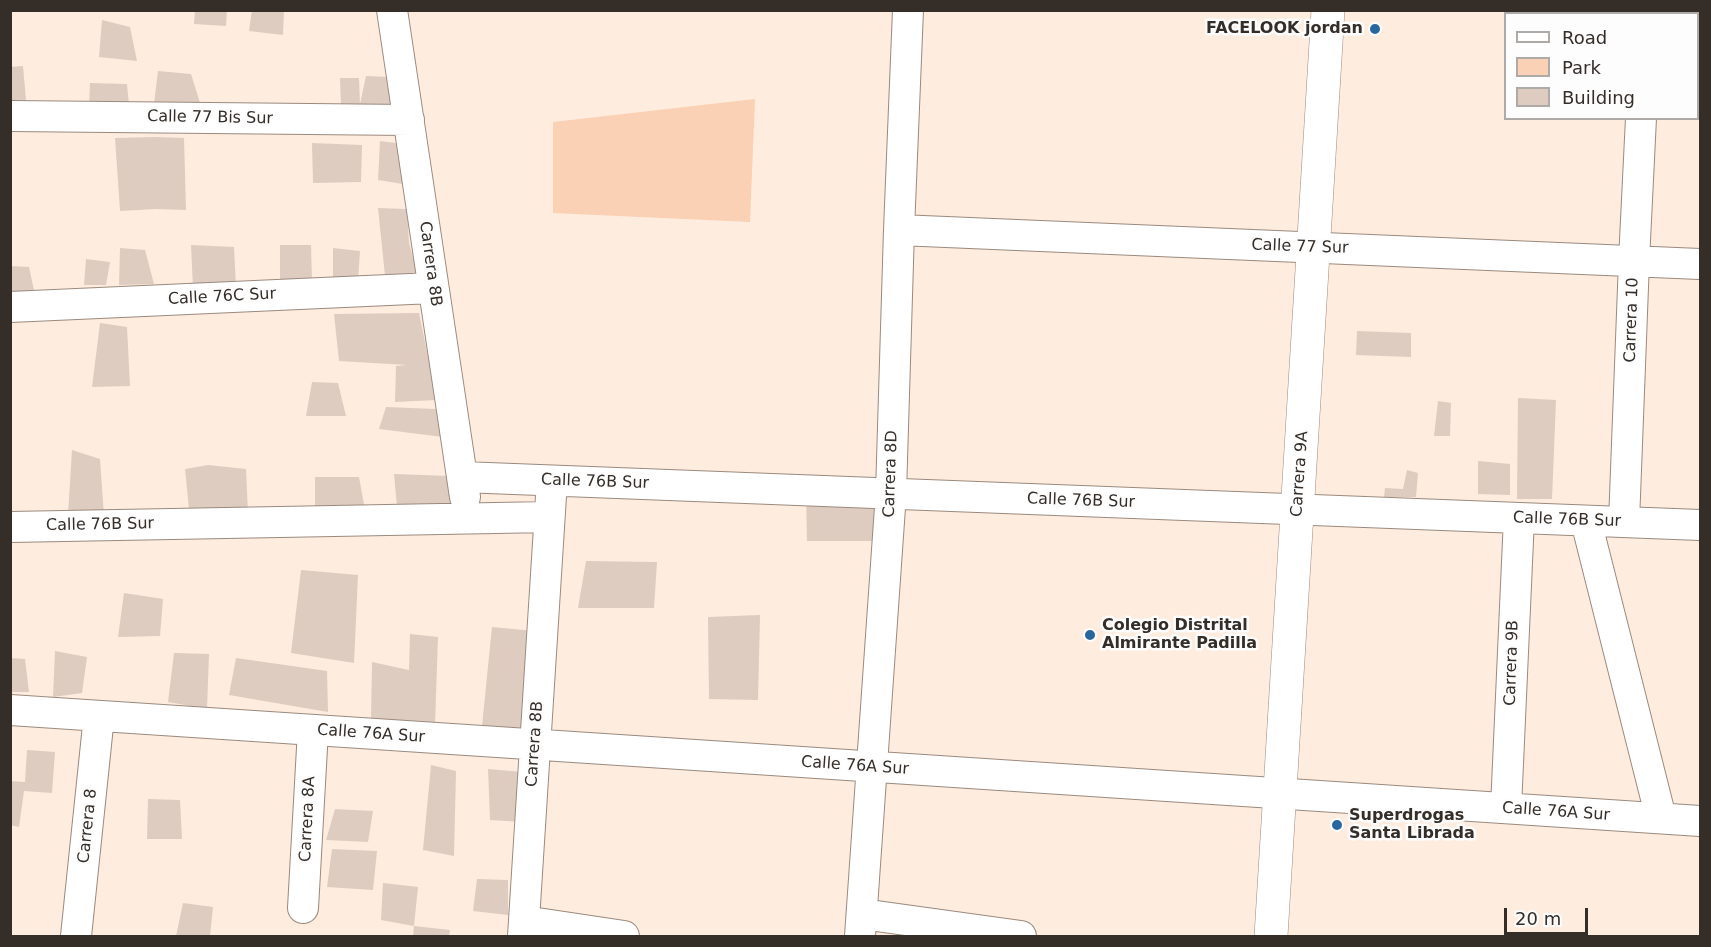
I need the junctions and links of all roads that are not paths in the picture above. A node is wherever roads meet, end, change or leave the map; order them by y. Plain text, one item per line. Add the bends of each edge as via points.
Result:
1 (392, 10) edge
2 (908, 10) edge
3 (1329, 10) edge
4 (10, 116) edge
5 (408, 120) junction
6 (1641, 120) edge
7 (899, 230) junction
8 (1314, 248) junction
9 (1634, 261) junction
10 (1701, 264) edge
11 (433, 288) junction
12 (10, 307) edge
13 (462, 477) junction
14 (552, 480) junction
15 (891, 493) junction
16 (1297, 509) junction
17 (549, 517) junction
18 (468, 518) junction
19 (1519, 518) junction
20 (1586, 521) junction
21 (1624, 522) junction
22 (1701, 525) edge
23 (10, 527) edge
24 (10, 710) edge
25 (99, 716) junction
26 (313, 730) junction
27 (534, 744) junction
28 (871, 767) junction
29 (1280, 794) junction
30 (1506, 808) junction
31 (1661, 818) junction
32 (1701, 821) edge
33 (303, 908) dead end
34 (861, 925) edge
35 (524, 929) edge
36 (76, 936) edge
37 (624, 936) edge
38 (1021, 936) edge
39 (1270, 936) edge

1 - 5 street, Carrera 8B
2 - 7 street, Carrera 8D
3 - 8 street, Carrera 9A
4 - 5 street, Calle 77 Bis Sur
5 - 11 street, Carrera 8B
6 - 9 street, Carrera 10
7 - 8 street, Calle 77 Sur
7 - 15 street, Carrera 8D
8 - 9 street, Calle 77 Sur
8 - 16 street, Carrera 9A
9 - 10 street, Calle 77 Sur
9 - 21 street, Carrera 10
11 - 12 street, Calle 76C Sur
11 - 13 street, Carrera 8B
13 - 14 street, Calle 76B Sur
13 - 18 street, Carrera 8B
14 - 15 street, Calle 76B Sur
14 - 17 street, Carrera 8B
15 - 16 street, Calle 76B Sur
15 - 28 street, Carrera 8D
16 - 19 street, Calle 76B Sur
16 - 29 street, Carrera 9A
17 - 18 street, Calle 76B Sur
17 - 27 street, Carrera 8B
18 - 23 street, Calle 76B Sur
19 - 20 street, Calle 76B Sur
19 - 30 street, Carrera 9B
20 - 21 street, Calle 76B Sur
20 - 31 street
21 - 22 street, Calle 76B Sur
24 - 25 street, Calle 76A Sur
25 - 26 street, Calle 76A Sur
25 - 36 street, Carrera 8
26 - 27 street, Calle 76A Sur
26 - 33 street, Carrera 8A
27 - 28 street, Calle 76A Sur
27 - 35 street, Carrera 8B
28 - 29 street, Calle 76A Sur
28 - 34 street, Carrera 8D
29 - 30 street, Calle 76A Sur
29 - 39 street, Carrera 9A
30 - 31 street, Calle 76A Sur
31 - 32 street, Calle 76A Sur
34 - 38 street
35 - 37 street

